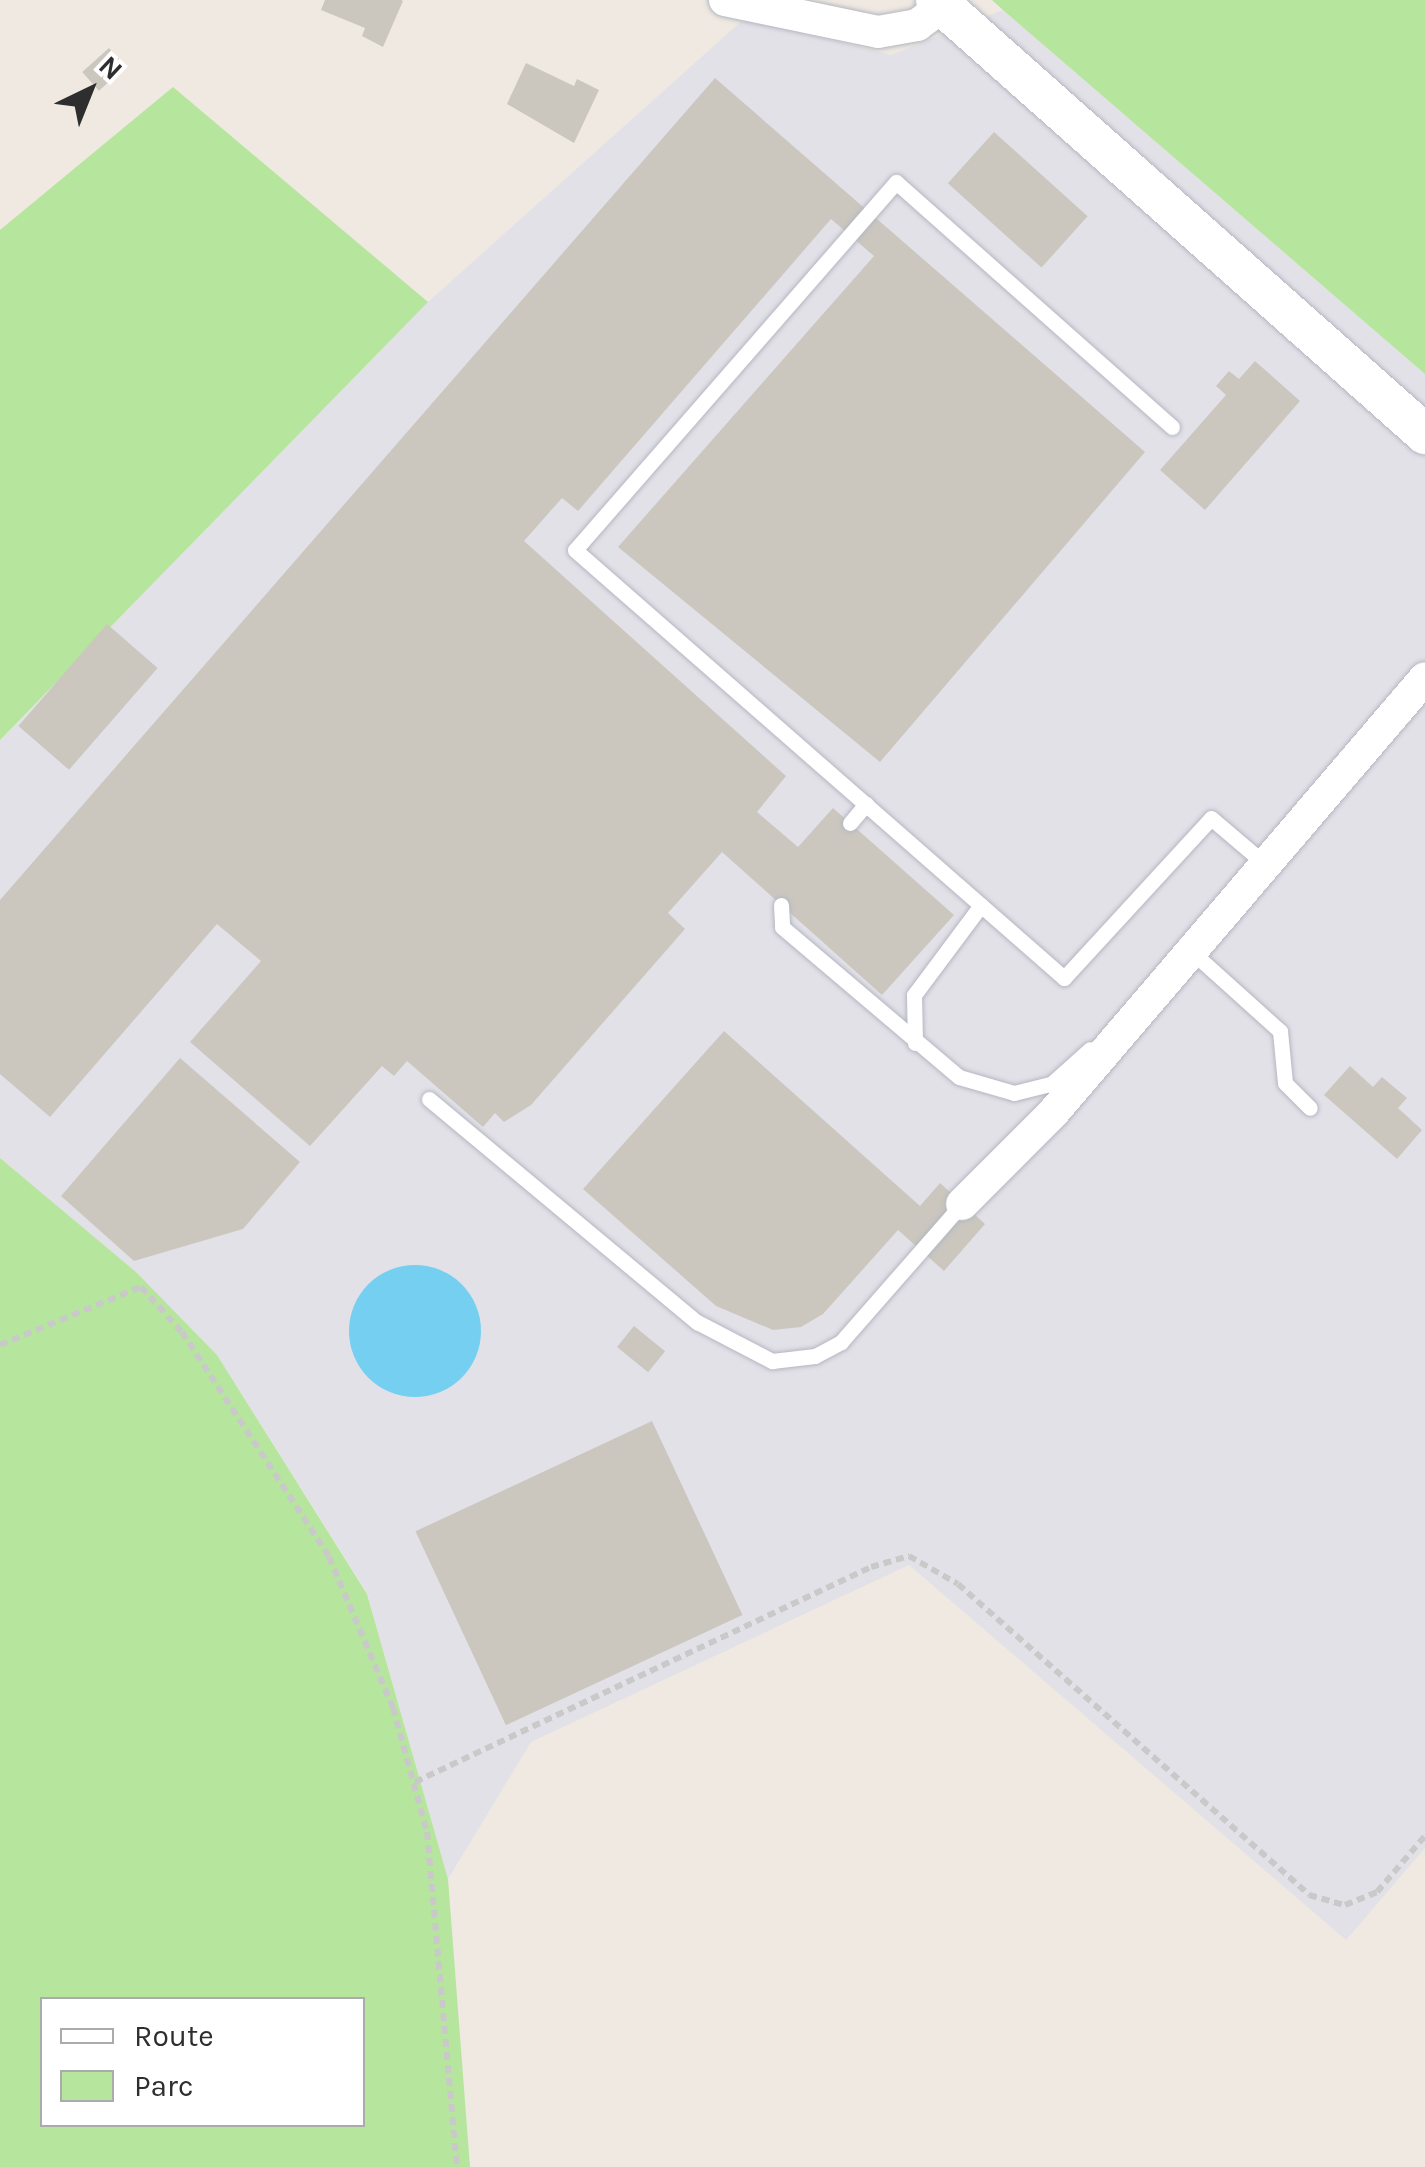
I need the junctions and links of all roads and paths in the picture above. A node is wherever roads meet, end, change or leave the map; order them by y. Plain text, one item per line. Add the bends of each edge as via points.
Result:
1 (725, 0) edge
2 (939, 3) edge
3 (1172, 427) dead end
4 (1425, 434) edge
5 (1425, 678) edge
6 (866, 804) junction
7 (850, 823) dead end
8 (1265, 864) junction
9 (781, 905) dead end
10 (981, 905) junction
11 (1191, 951) junction
12 (1167, 979) junction
13 (915, 1043) junction
14 (429, 1099) dead end
15 (1310, 1108) dead end
16 (962, 1204) joint
17 (0, 1344) edge
18 (415, 1782) junction
19 (1425, 1836) edge
20 (457, 2167) edge

1 - 2 street via 878,32 917,25
2 - 4 street
3 - 6 lane via 896,182 576,550
5 - 8 street
6 - 7 lane
6 - 10 lane
8 - 10 lane via 1211,818 1064,978
8 - 11 street
9 - 13 lane via 782,927
10 - 13 lane via 920,984 910,1021
11 - 12 street
11 - 15 lane via 1280,1031 1284,1083
12 - 13 lane via 1051,1084 1014,1093 959,1077
12 - 16 street via 1053,1113
14 - 16 lane via 697,1322 772,1361 816,1356 842,1342
17 - 18 path via 141,1286 193,1348 329,1558 393,1708
18 - 19 path via 871,1567 909,1556 958,1584 1309,1895 1344,1905 1376,1892
18 - 20 path via 443,1968

